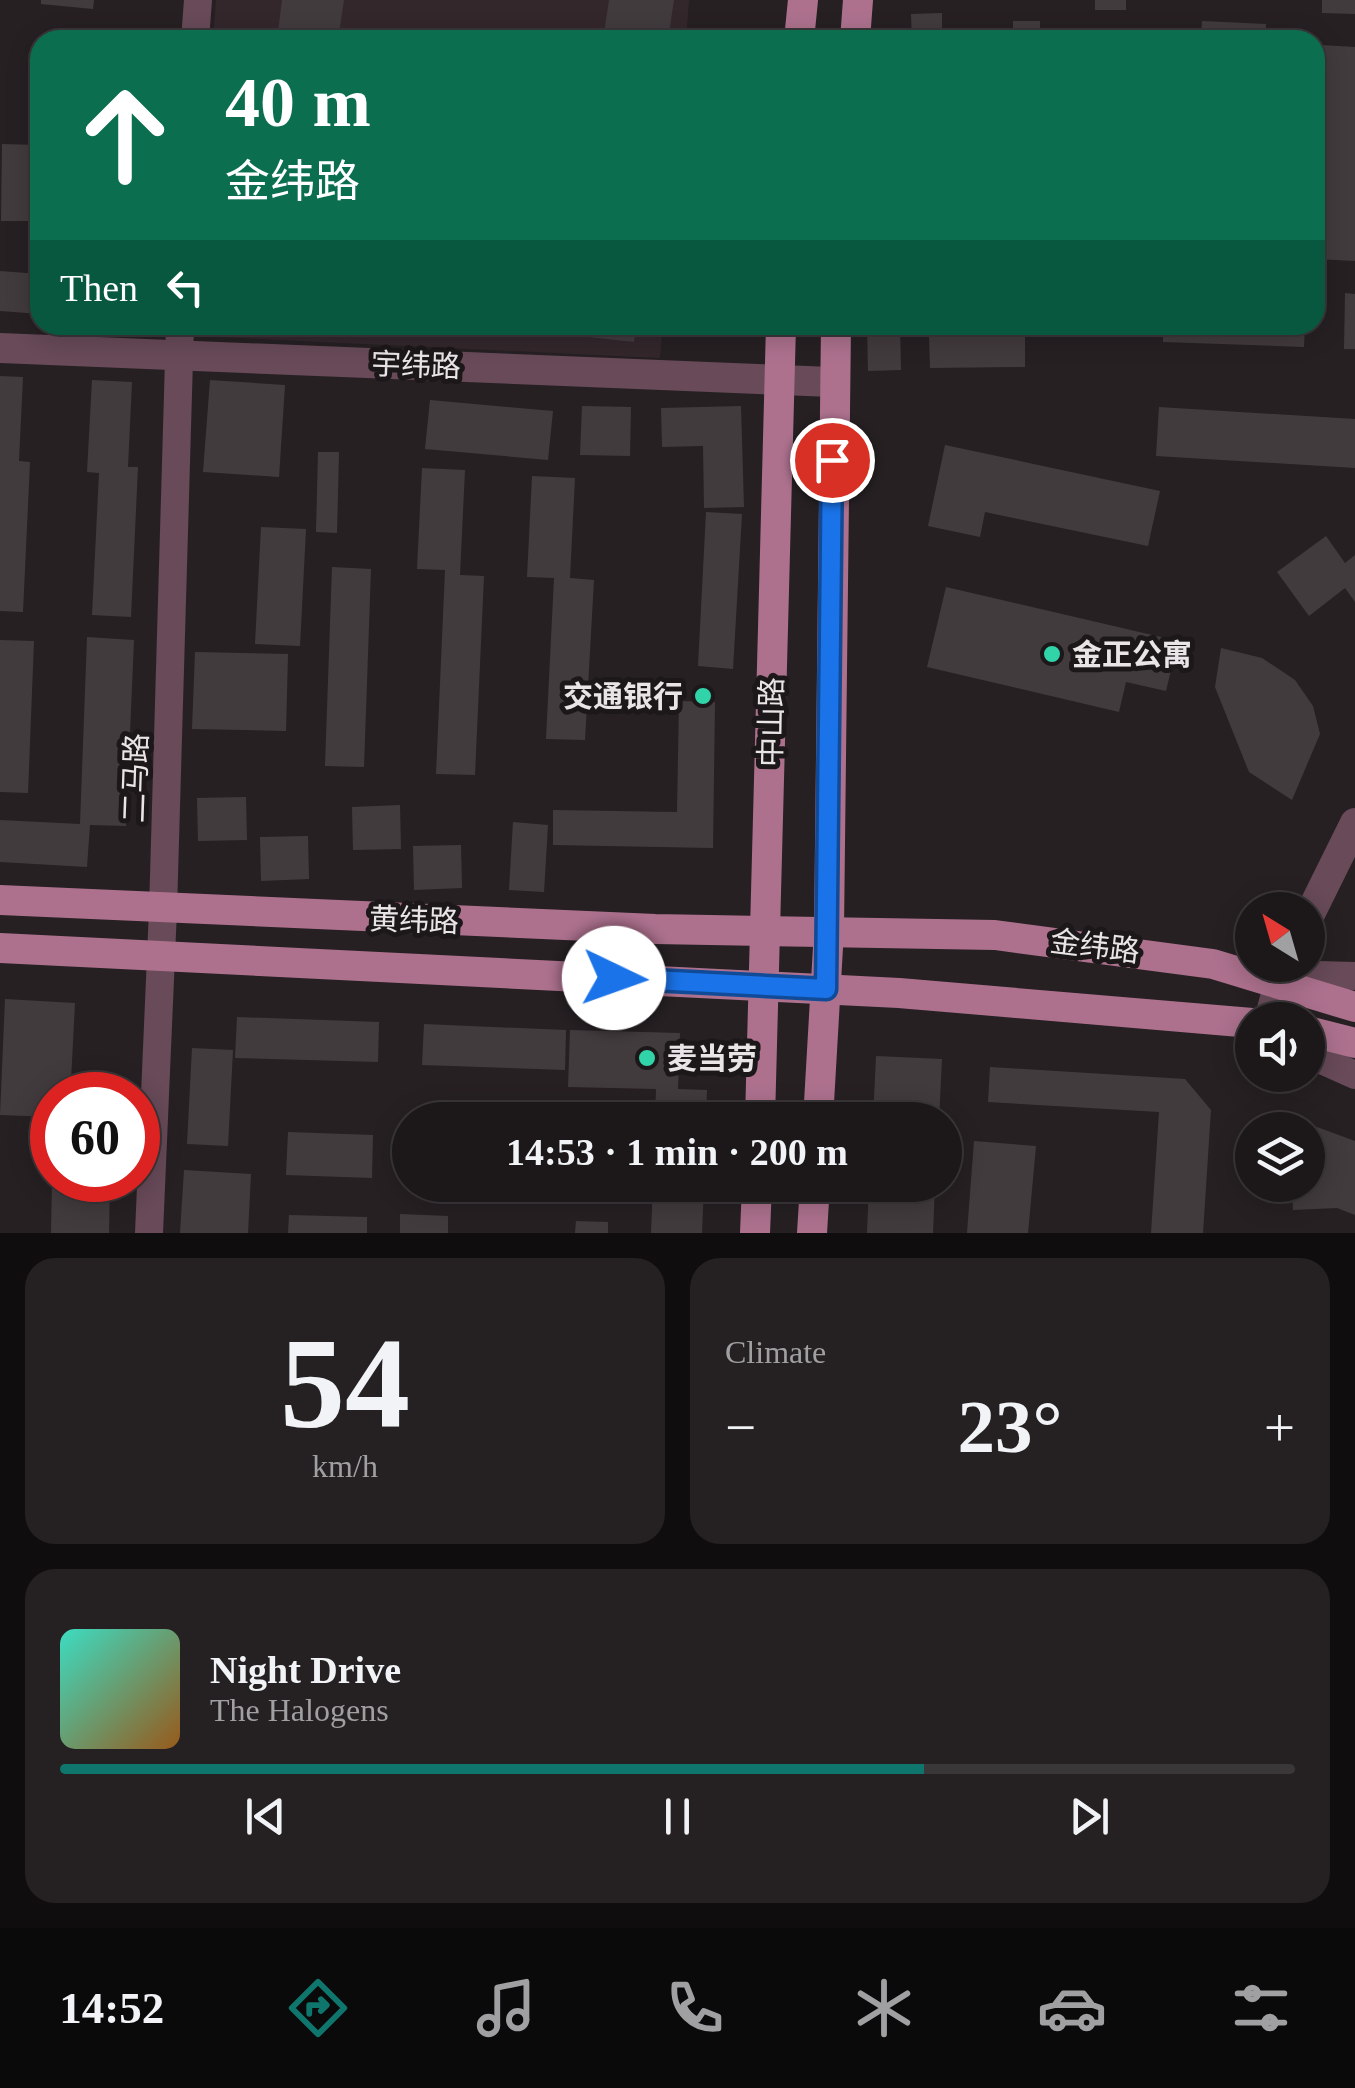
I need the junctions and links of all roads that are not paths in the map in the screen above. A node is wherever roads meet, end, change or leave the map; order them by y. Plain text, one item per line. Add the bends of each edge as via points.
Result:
1 (198, 0) edge
2 (802, 0) edge
3 (858, 0) edge
4 (196, 30) edge
5 (800, 30) edge
6 (856, 30) edge
7 (780, 335) edge
8 (835, 335) edge
9 (179, 340) edge
10 (0, 348) edge
11 (778, 380) junction
12 (832, 382) junction
13 (1355, 823) edge
14 (1321, 892) edge
15 (0, 900) edge
16 (163, 910) junction
17 (768, 930) junction
18 (829, 930) junction
19 (0, 948) edge
20 (160, 956) junction
21 (1235, 967) edge
22 (1325, 975) edge
23 (1355, 976) edge
24 (1300, 982) edge
25 (765, 986) junction
26 (826, 989) junction
27 (1355, 1007) edge
28 (1235, 1022) edge
29 (1325, 1035) edge
30 (1355, 1043) edge
31 (1325, 1062) edge
32 (1355, 1075) edge
33 (761, 1102) edge
34 (819, 1102) edge
35 (757, 1202) edge
36 (814, 1202) edge
37 (149, 1233) edge
38 (756, 1233) edge
39 (812, 1233) edge

1 - 4 street
2 - 5 main road
3 - 6 main road
7 - 11 main road, 中山路
8 - 12 main road, 中山路
9 - 10 street, 宇纬路
9 - 11 street, 宇纬路
9 - 16 street, 二马路
11 - 12 street, 宇纬路
11 - 17 main road, 中山路
12 - 18 main road, 中山路
13 - 14 street
15 - 16 main road, 黄纬路
16 - 17 main road, 黄纬路
16 - 20 street, 二马路
17 - 18 main road, 黄纬路
17 - 25 main road, 中山路
18 - 21 main road, 金纬路 via 1035,938
18 - 26 main road, 中山路
19 - 20 main road, 黄纬路
20 - 25 main road, 黄纬路
20 - 37 street, 二马路
22 - 23 street
24 - 27 main road, 金纬路
25 - 26 main road, 金纬路
25 - 33 main road, 中山路
26 - 28 main road, 金纬路
26 - 34 main road, 中山路
29 - 30 main road
31 - 32 street
35 - 38 main road
36 - 39 main road

